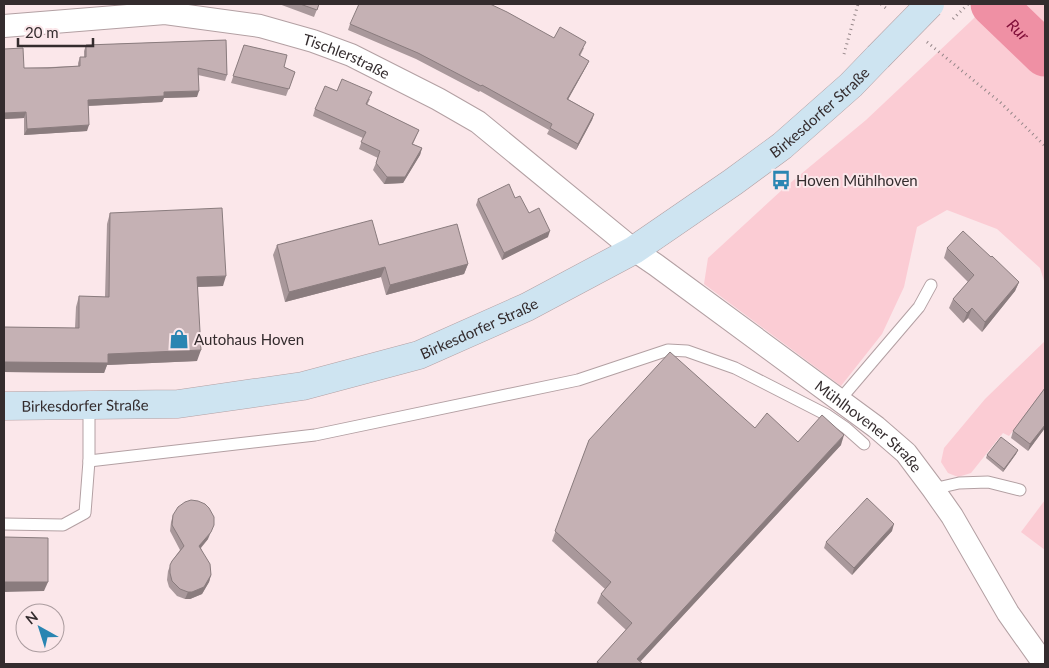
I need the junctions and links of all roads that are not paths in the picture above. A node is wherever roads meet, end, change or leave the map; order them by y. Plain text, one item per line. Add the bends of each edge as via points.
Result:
1 (930, 4) edge
2 (4, 26) edge
3 (634, 250) junction
4 (932, 285) dead end
5 (89, 405) junction
6 (4, 406) edge
7 (833, 408) junction
8 (864, 444) dead end
9 (89, 461) junction
10 (933, 489) junction
11 (1020, 490) dead end
12 (4, 524) edge
13 (1043, 663) edge

1 - 3 main road, Birkesdorfer Straße, bridge via 851,85 782,146
2 - 3 street, Tischlerstraße via 165,13 260,26 314,41 438,98 478,122
3 - 5 main road, Birkesdorfer Straße via 527,307 419,355 303,386 178,404
3 - 7 street, Mühlhovener Straße via 656,264
4 - 7 lane via 919,307
5 - 6 main road, Birkesdorfer Straße
5 - 9 lane
7 - 8 lane via 846,428
7 - 9 lane via 687,351 668,350 578,380 315,435
7 - 10 street, Mühlhovener Straße via 876,427 906,453
9 - 12 lane via 85,514 64,525
10 - 11 lane via 959,483 988,482
10 - 13 street, Mühlhovener Straße via 1008,613

